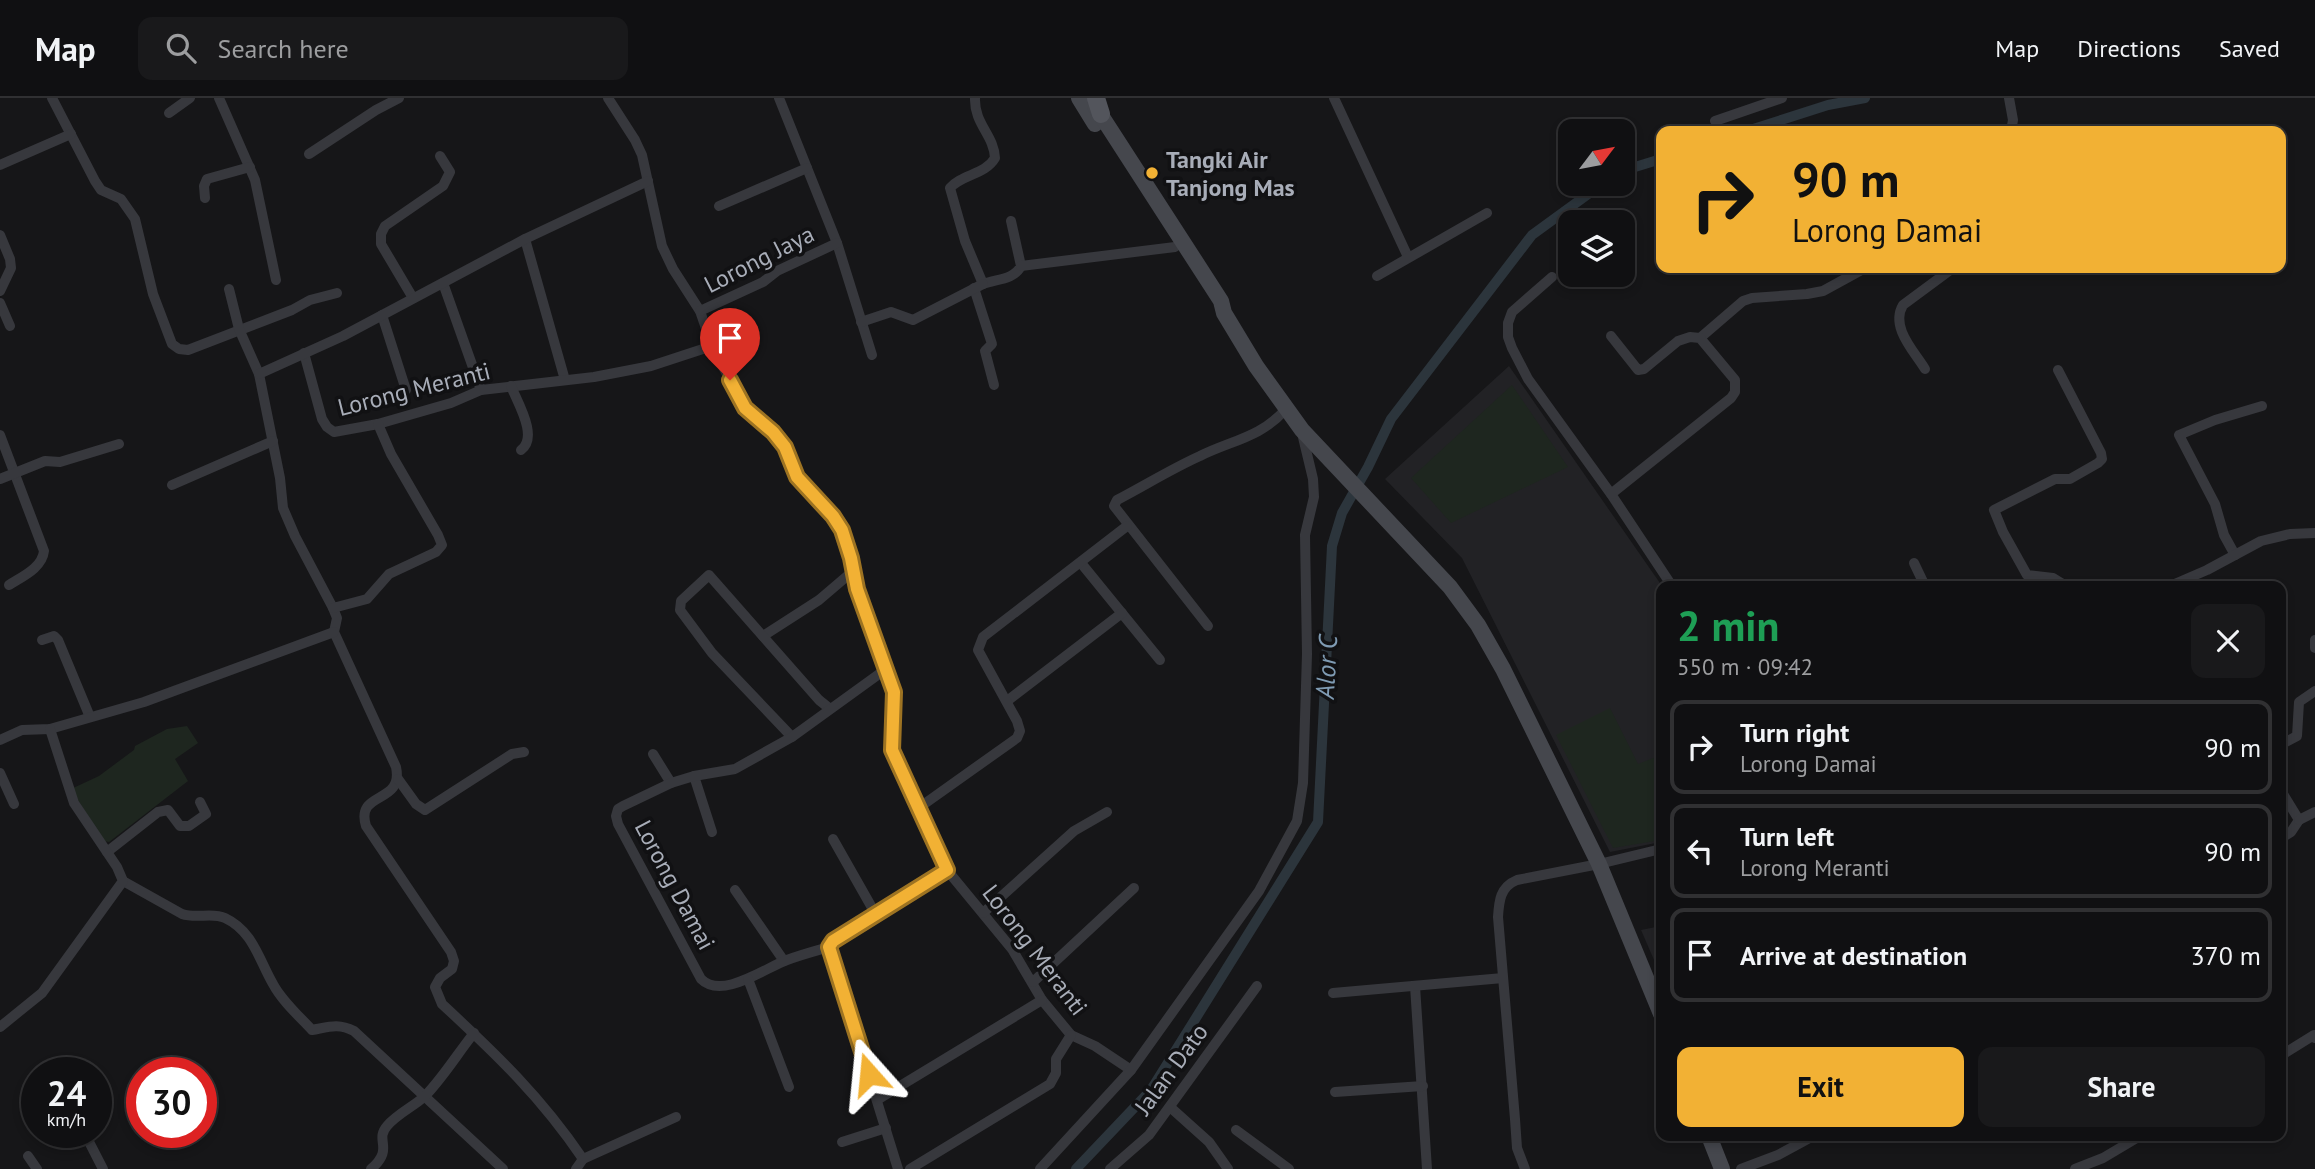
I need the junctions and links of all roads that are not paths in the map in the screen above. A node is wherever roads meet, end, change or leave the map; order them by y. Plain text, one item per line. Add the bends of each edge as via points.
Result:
1 (52, 98) edge
2 (190, 98) edge
3 (219, 98) edge
4 (399, 98) edge
5 (608, 98) edge
6 (779, 98) edge
7 (975, 98) edge
8 (1079, 98) edge
9 (1335, 98) edge
10 (1782, 98) edge
11 (2009, 98) edge
12 (1095, 103) edge
13 (169, 113) dead end
14 (1715, 121) dead end
15 (2012, 126) edge
16 (71, 134) junction
17 (309, 154) dead end
18 (440, 156) dead end
19 (0, 165) edge
20 (250, 167) junction
21 (807, 168) junction
22 (648, 181) junction
23 (205, 198) dead end
24 (719, 206) dead end
25 (1487, 213) dead end
26 (1011, 221) dead end
27 (0, 235) edge
28 (524, 239) junction
29 (837, 243) junction
30 (1175, 247) junction
31 (1408, 257) junction
32 (1021, 266) junction
33 (1856, 273) edge
34 (1946, 273) edge
35 (1377, 276) dead end
36 (1552, 277) dead end
37 (276, 280) dead end
38 (443, 283) junction
39 (979, 286) junction
40 (229, 289) dead end
41 (0, 291) edge
42 (337, 293) dead end
43 (413, 298) junction
44 (0, 303) edge
45 (700, 312) junction
46 (1224, 313) junction
47 (382, 315) junction
48 (861, 323) junction
49 (10, 326) dead end
50 (239, 329) junction
51 (1611, 336) dead end
52 (1700, 338) junction
53 (712, 346) junction
54 (304, 353) junction
55 (872, 355) dead end
56 (1925, 369) dead end
57 (2059, 370) dead end
58 (259, 374) junction
59 (565, 380) junction
60 (994, 385) dead end
61 (511, 386) junction
62 (406, 390) dead end
63 (481, 390) junction
64 (2262, 406) dead end
65 (1286, 409) junction
66 (377, 424) junction
67 (1302, 430) junction
68 (0, 435) edge
69 (273, 441) junction
70 (119, 444) dead end
71 (521, 450) dead end
72 (13, 472) junction
73 (0, 480) edge
74 (172, 485) dead end
75 (1611, 494) junction
76 (1127, 526) junction
77 (2315, 533) edge
78 (2235, 555) junction
79 (1914, 562) dead end
80 (1081, 563) junction
81 (853, 571) junction
82 (1669, 581) edge
83 (1923, 581) edge
84 (2058, 581) edge
85 (2180, 581) edge
86 (9, 585) dead end
87 (333, 608) junction
88 (1122, 613) junction
89 (1208, 626) dead end
90 (334, 632) junction
91 (762, 636) junction
92 (42, 639) dead end
93 (2315, 640) edge
94 (2315, 649) edge
95 (1160, 660) dead end
96 (886, 669) junction
97 (2315, 691) edge
98 (1007, 701) junction
99 (829, 708) junction
100 (90, 717) junction
101 (50, 729) junction
102 (792, 737) junction
103 (0, 740) edge
104 (2286, 742) edge
105 (524, 752) dead end
106 (653, 754) dead end
107 (0, 773) edge
108 (694, 776) junction
109 (398, 779) junction
110 (671, 783) junction
111 (2286, 799) edge
112 (200, 802) dead end
113 (14, 804) dead end
114 (920, 807) junction
115 (1107, 812) dead end
116 (2315, 812) edge
117 (2298, 820) junction
118 (712, 832) dead end
119 (2286, 835) edge
120 (833, 839) dead end
121 (1656, 850) edge
122 (107, 852) junction
123 (1599, 864) junction
124 (947, 870) junction
125 (124, 881) junction
126 (1134, 888) dead end
127 (735, 890) dead end
128 (876, 913) junction
129 (983, 914) junction
130 (829, 947) junction
131 (784, 961) junction
132 (1503, 978) junction
133 (748, 979) junction
134 (1033, 982) junction
135 (1257, 986) dead end
136 (1415, 986) junction
137 (1333, 993) dead end
138 (1042, 1000) junction
139 (1656, 1002) edge
140 (0, 1027) edge
141 (474, 1033) junction
142 (1071, 1035) junction
143 (2315, 1036) edge
144 (2286, 1053) edge
145 (1131, 1070) junction
146 (1423, 1086) junction
147 (789, 1087) dead end
148 (1335, 1092) dead end
149 (425, 1096) junction
150 (877, 1100) junction
151 (1170, 1107) junction
152 (676, 1118) dead end
153 (886, 1128) junction
154 (1236, 1130) dead end
155 (1711, 1141) edge
156 (1804, 1141) edge
157 (2132, 1141) edge
158 (842, 1142) dead end
159 (92, 1148) edge
160 (28, 1156) dead end
161 (579, 1164) edge
162 (37, 1169) edge
163 (103, 1169) edge
164 (371, 1169) edge
165 (503, 1169) edge
166 (898, 1169) edge
167 (910, 1169) edge
168 (1040, 1169) edge
169 (1110, 1169) edge
170 (1227, 1169) edge
171 (1289, 1169) edge
172 (1427, 1169) edge
173 (1525, 1169) edge
174 (1722, 1169) edge
175 (1741, 1169) edge
176 (2075, 1169) edge

1 - 16 street
2 - 13 street
3 - 20 street
4 - 17 street
5 - 22 street, Lorong Meranti via 635,140
6 - 21 street
7 - 39 street via 977,116 995,148 995,158 950,188
8 - 30 main road
9 - 31 street
10 - 14 street
11 - 15 street
12 - 46 main road via 1221,300
16 - 19 street
16 - 50 street via 101,190 121,199 135,219 153,294 172,344 188,350
18 - 43 street via 450,172 443,186 385,226 381,234 381,244
20 - 23 street via 207,179
20 - 37 street
21 - 24 street
21 - 29 street
22 - 28 street
22 - 45 street, Lorong Meranti via 662,246
25 - 31 street
26 - 32 street
27 - 41 street via 11,268
28 - 38 street
28 - 59 street
29 - 45 street, Lorong Jaya
29 - 48 street
30 - 32 street
30 - 46 main road via 1211,302
31 - 35 street
32 - 39 street via 1014,275
33 - 52 street via 1823,291 1743,301
34 - 56 street via 1899,312 1900,327
36 - 75 street via 1512,312 1508,337 1528,379
38 - 43 street
38 - 63 street
39 - 48 street via 913,320 891,312
39 - 60 street via 992,344 985,351
40 - 50 street
42 - 50 street
43 - 47 street
44 - 49 street
45 - 53 street, Lorong Meranti
46 - 65 main road
47 - 54 street
47 - 62 street
48 - 55 street
50 - 58 street
51 - 52 street via 1638,370 1678,341
52 - 75 street via 1734,376 1735,392
53 - 59 street, Lorong Meranti via 651,366
53 - 81 street, Lorong Meranti via 745,408 785,447 797,477 842,530
54 - 58 street
54 - 66 street, Lorong Meranti via 327,428 334,432
57 - 84 street via 2102,459 2070,479 2055,478 1994,510 2027,575
58 - 69 street
59 - 61 street, Lorong Meranti
61 - 63 street, Lorong Meranti
61 - 71 street via 527,427 529,440
63 - 66 street, Lorong Meranti
64 - 78 street via 2179,435
65 - 67 main road
65 - 76 street via 1263,431 1201,455 1117,500 1114,506
66 - 87 street via 442,545 389,574 368,599
67 - 123 main road via 1450,587 1478,625
67 - 145 street via 1314,497 1306,535 1303,783 1297,821 1259,891
68 - 72 street
69 - 74 street
69 - 87 street via 284,508
70 - 72 street
72 - 73 street
72 - 86 street via 44,551 43,560
75 - 82 street
76 - 80 street
76 - 89 street
77 - 78 street via 2274,536
78 - 85 street
79 - 83 street
80 - 88 street
80 - 98 street via 979,643 981,658
81 - 91 street via 819,600
81 - 96 street, Lorong Meranti
87 - 90 street via 337,618
88 - 95 street
88 - 98 street
90 - 100 street via 144,702
90 - 109 street
91 - 99 street
91 - 102 street via 709,575 681,601 680,610 712,653
92 - 100 street via 54,636 58,640
93 - 94 street
96 - 99 street, Lorong Damai
96 - 114 street, Lorong Meranti via 894,692 892,750
97 - 104 street via 2299,702 2297,736
98 - 114 street via 1020,731 1017,738
99 - 102 street, Lorong Damai
100 - 101 street
101 - 103 street via 22,730
101 - 122 street via 74,803
102 - 108 street, Lorong Damai via 735,769
105 - 109 street via 512,754 425,810
106 - 110 street
107 - 113 street
108 - 110 street, Lorong Damai
108 - 118 street
109 - 141 street via 390,791 369,804 363,818 451,952 452,969 440,978 437,995
110 - 133 street, Lorong Damai via 618,809 618,824 701,979 715,986
111 - 117 street
112 - 122 street via 206,814 189,826 180,826 168,810 158,812
114 - 124 street, Lorong Meranti
115 - 129 street via 1074,831
116 - 117 street
117 - 119 street
120 - 128 street
121 - 123 street
122 - 125 street
123 - 132 street via 1509,883 1500,896 1498,917
123 - 139 main road
124 - 128 street, Lorong Damai
124 - 129 street, Lorong Meranti
125 - 140 street via 42,993
125 - 149 street via 182,914 222,916 236,924 261,956 278,992 312,1030 335,1024 354,1031
126 - 134 street
127 - 131 street
128 - 130 street, Lorong Damai
129 - 134 street, Lorong Meranti
130 - 131 street, Lorong Damai
130 - 150 street
131 - 133 street, Lorong Damai
132 - 136 street
132 - 173 street via 1517,1148
133 - 147 street
134 - 138 street, Lorong Meranti
135 - 151 street, Jalan Dato
136 - 137 street
136 - 146 street
138 - 142 street, Lorong Meranti
138 - 150 street
141 - 149 street
141 - 161 street via 550,1113
142 - 145 street, Lorong Meranti
142 - 167 street via 1056,1059 1051,1084
143 - 144 street
145 - 168 street
146 - 148 street
146 - 172 street
149 - 164 street via 386,1127 382,1159
149 - 165 street
150 - 153 street
151 - 169 street, Jalan Dato via 1149,1135
151 - 170 street via 1209,1142
152 - 161 street
153 - 158 street
153 - 166 street
154 - 171 street
155 - 174 main road
156 - 175 street
157 - 176 street
159 - 163 street
160 - 162 street

